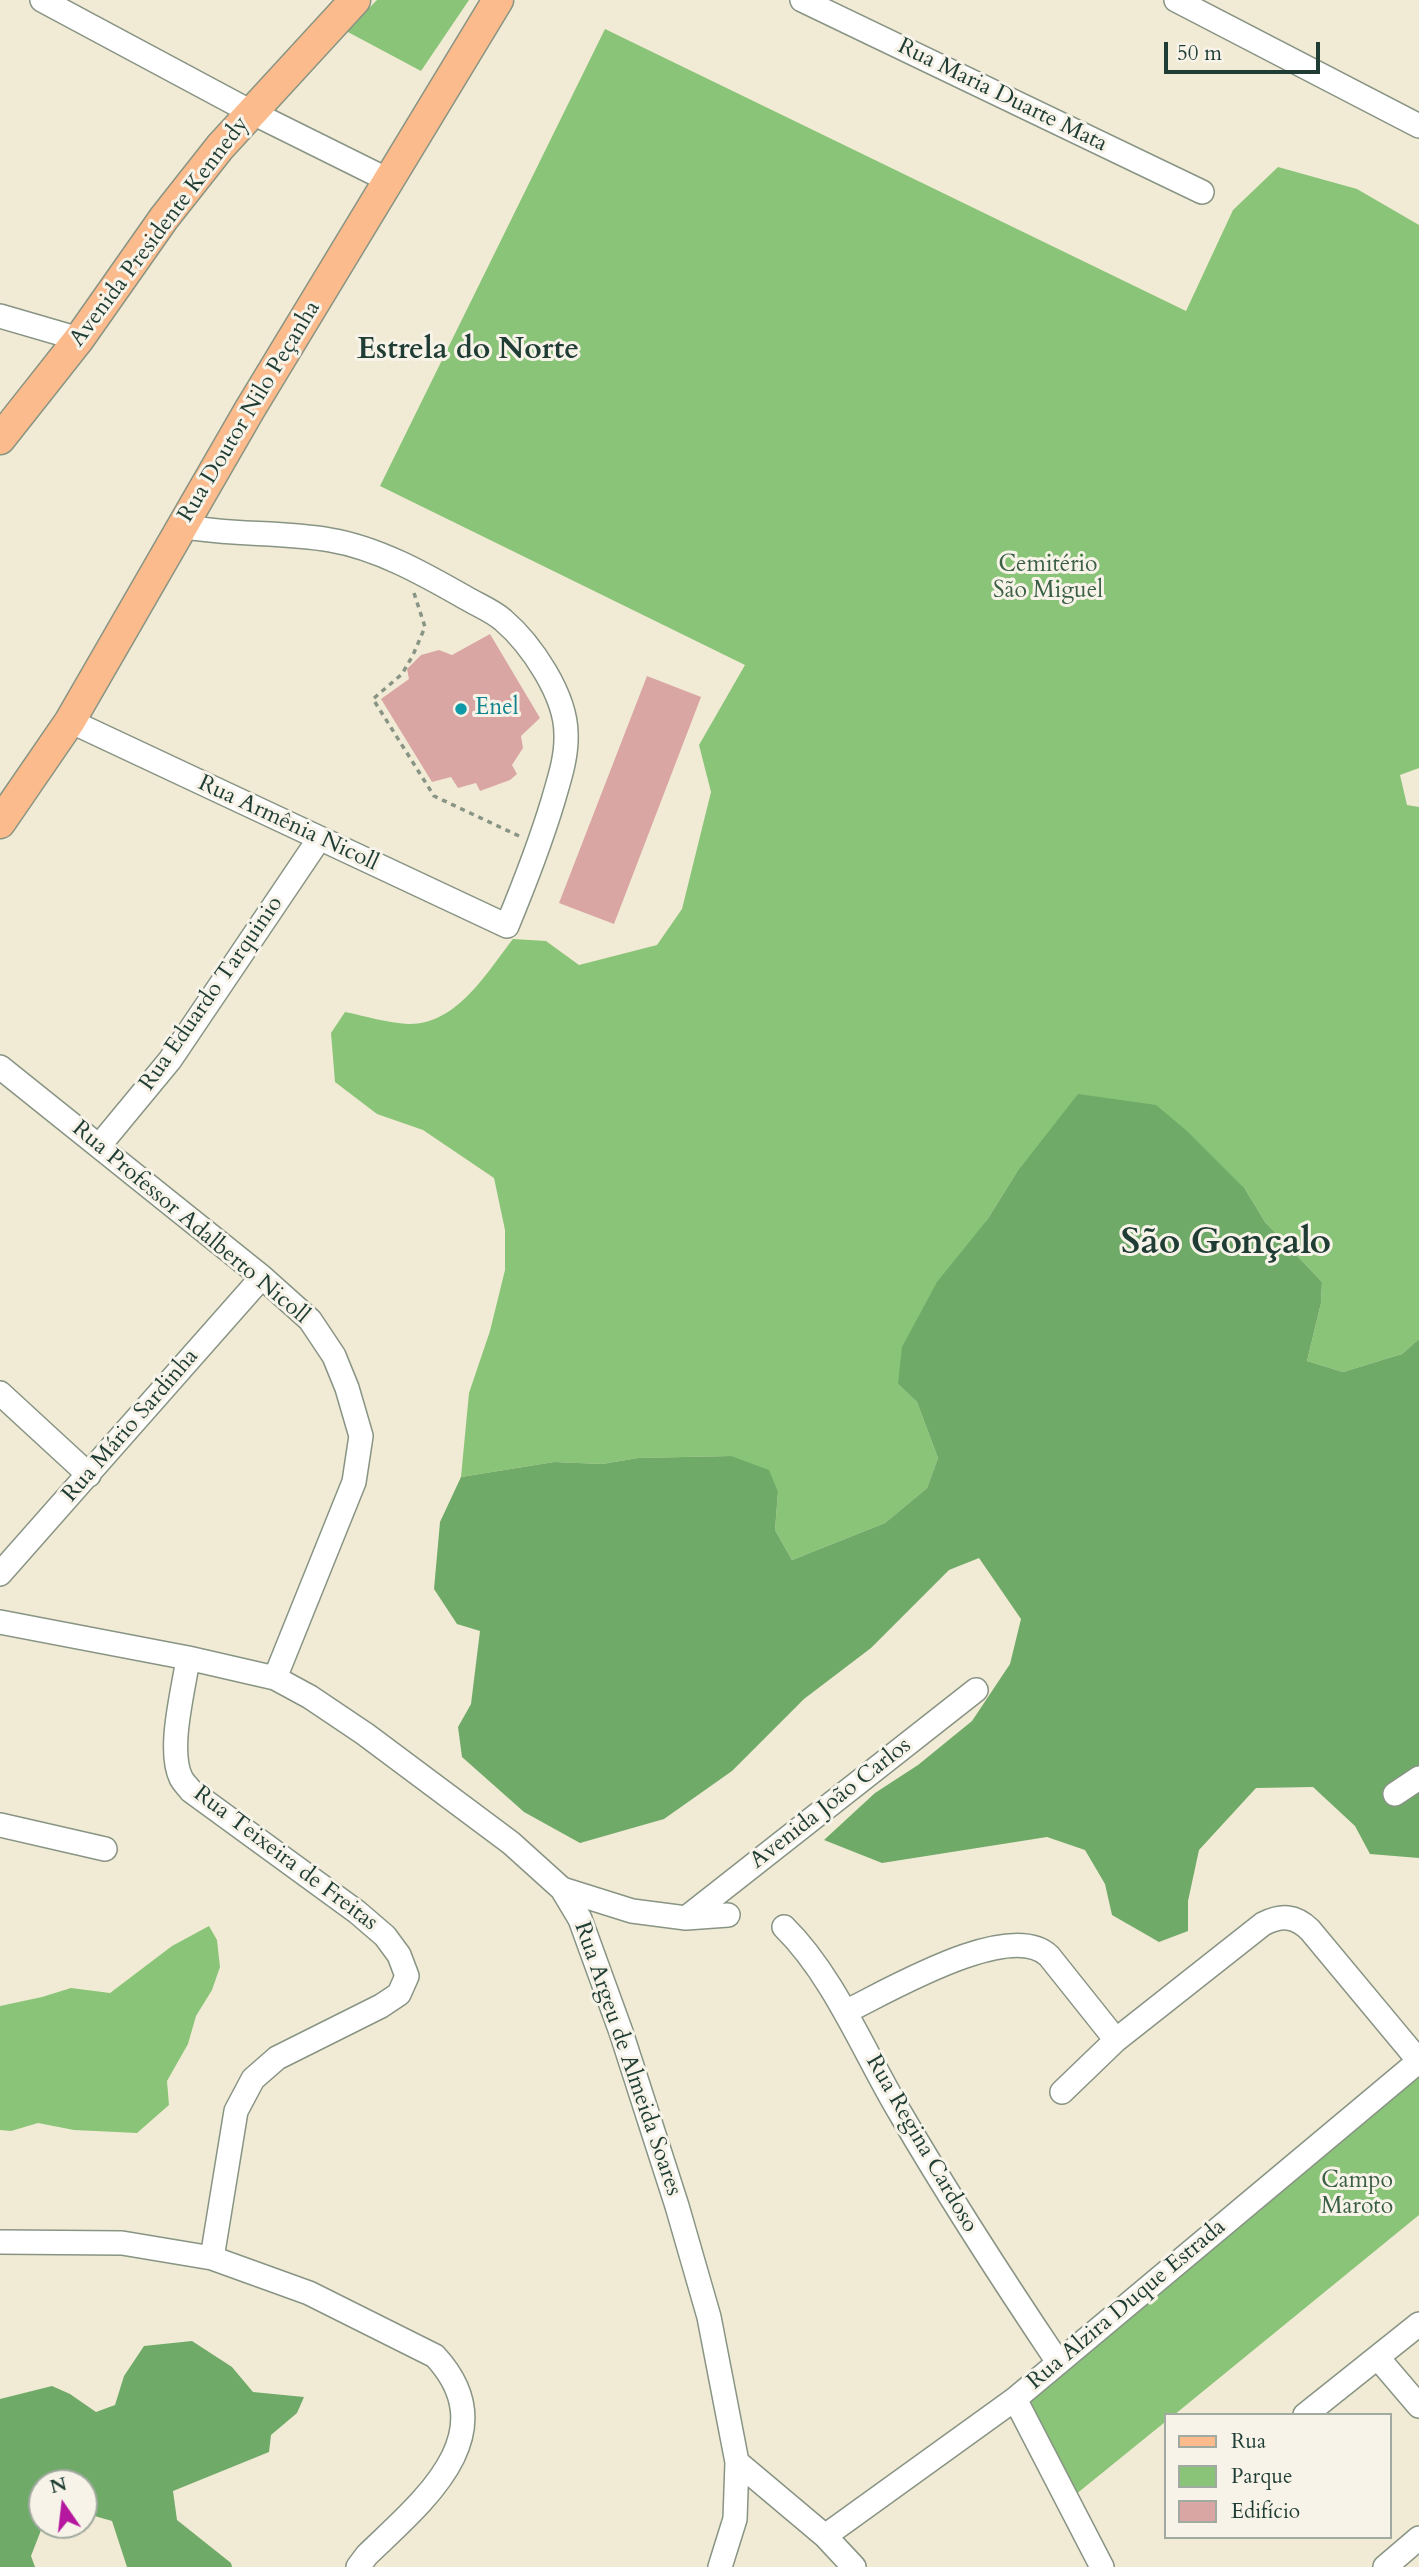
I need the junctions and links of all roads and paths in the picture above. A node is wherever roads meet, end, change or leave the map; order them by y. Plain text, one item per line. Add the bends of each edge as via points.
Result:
1 (42, 0) edge
2 (355, 0) edge
3 (498, 0) edge
4 (802, 0) edge
5 (1176, 0) edge
6 (251, 112) junction
7 (1419, 126) edge
8 (390, 181) junction
9 (1202, 192) dead end
10 (0, 316) edge
11 (79, 339) junction
12 (0, 439) edge
13 (181, 526) junction
14 (405, 566) junction
15 (70, 721) junction
16 (0, 823) edge
17 (319, 839) junction
18 (540, 845) junction
19 (0, 1067) edge
20 (99, 1146) junction
21 (262, 1277) junction
22 (0, 1393) edge
23 (89, 1475) junction
24 (0, 1574) edge
25 (0, 1622) edge
26 (188, 1658) junction
27 (275, 1678) junction
28 (976, 1690) dead end
29 (1419, 1778) edge
30 (1395, 1794) dead end
31 (0, 1825) edge
32 (105, 1849) dead end
33 (562, 1889) junction
34 (728, 1915) dead end
35 (686, 1918) junction
36 (784, 1927) dead end
37 (845, 2012) junction
38 (1116, 2040) junction
39 (1419, 2061) edge
40 (1062, 2092) dead end
41 (0, 2242) edge
42 (212, 2258) junction
43 (1419, 2323) edge
44 (1378, 2358) junction
45 (1058, 2362) junction
46 (1015, 2399) junction
47 (1419, 2406) edge
48 (1308, 2413) edge
49 (737, 2462) junction
50 (825, 2536) junction
51 (1419, 2538) edge
52 (358, 2567) edge
53 (720, 2567) edge
54 (854, 2567) edge
55 (1102, 2567) edge
56 (1385, 2567) edge

1 - 6 street
2 - 6 main road, Avenida Presidente Kennedy
3 - 8 main road, Rua Doutor Nilo Peçanha
4 - 9 street, Rua Maria Duarte Mata
5 - 7 street
6 - 8 street
6 - 11 main road, Avenida Presidente Kennedy via 164,218
8 - 13 main road, Rua Doutor Nilo Peçanha
10 - 11 street
11 - 12 main road, Avenida Presidente Kennedy
13 - 14 street via 213,533 332,540
13 - 15 main road, Rua Doutor Nilo Peçanha
14 - 18 street via 501,618 535,653 557,695 565,745
14 - 18 path via 425,627 402,674 373,699 434,796
15 - 16 main road, Rua Doutor Nilo Peçanha
15 - 17 street, Rua Armênia Nicoll
17 - 18 street, Rua Armênia Nicoll via 507,926
17 - 20 street, Rua Eduardo Tarquinio via 170,1060
19 - 20 street, Rua Professor Adalberto Nicoll
20 - 21 street, Rua Professor Adalberto Nicoll
21 - 23 street, Rua Mário Sardinha
21 - 27 street, Rua Professor Adalberto Nicoll via 310,1320 334,1356 360,1436 354,1482
22 - 23 street
23 - 24 street, Rua Mário Sardinha
25 - 26 street, Rua Argeu de Almeida Soares
26 - 27 street, Rua Argeu de Almeida Soares
26 - 42 street, Rua Teixeira de Freitas via 177,1737 181,1778 191,1791 385,1936 407,1976 399,1994 382,2006 277,2058 253,2080 236,2111
27 - 33 street, Rua Argeu de Almeida Soares via 365,1734 511,1843
28 - 35 street, Avenida João Carlos
29 - 30 street
31 - 32 street
33 - 35 street via 632,1911
33 - 49 street, Rua Argeu de Almeida Soares via 580,1919 621,2032 677,2206 709,2317
34 - 35 street
36 - 37 street, Rua Regina Cardoso
37 - 38 street via 966,1954 1027,1947 1049,1956
37 - 45 street, Rua Regina Cardoso via 974,2236
38 - 39 street via 1263,1924 1276,1917 1291,1917 1303,1922
38 - 40 street
39 - 45 street, Rua Alzira Duque Estrada
41 - 42 street via 122,2243
42 - 52 street via 309,2293 435,2356 458,2389 464,2421 457,2449 437,2485
43 - 44 street
44 - 47 street
44 - 48 street
45 - 46 street, Rua Alzira Duque Estrada
46 - 50 street, Rua Alzira Duque Estrada
46 - 55 street
49 - 50 street
49 - 53 street, Rua Argeu de Almeida Soares via 735,2519
50 - 54 street
51 - 56 street

